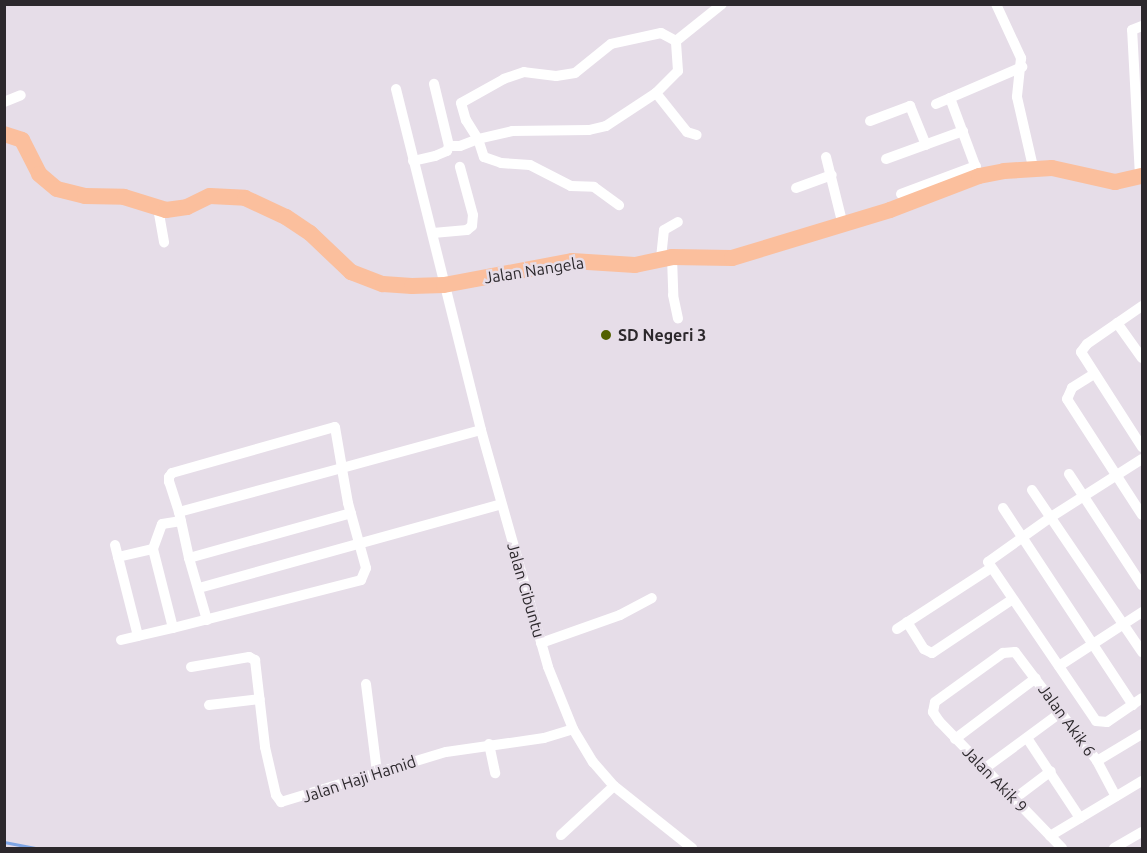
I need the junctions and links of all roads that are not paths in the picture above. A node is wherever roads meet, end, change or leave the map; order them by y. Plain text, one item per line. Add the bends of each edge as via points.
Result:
1 (722, 4) edge
2 (996, 4) edge
3 (1143, 26) edge
4 (676, 41) junction
5 (1138, 62) edge
6 (1022, 68) junction
7 (434, 84) dead end
8 (396, 88) dead end
9 (656, 93) junction
10 (21, 95) dead end
11 (950, 98) junction
12 (1140, 99) edge
13 (4, 102) edge
14 (936, 104) dead end
15 (870, 121) dead end
16 (963, 131) junction
17 (5, 134) edge
18 (698, 135) dead end
19 (478, 139) junction
20 (926, 145) junction
21 (449, 146) junction
22 (826, 157) dead end
23 (886, 159) dead end
24 (413, 161) junction
25 (460, 167) dead end
26 (1033, 167) junction
27 (977, 171) junction
28 (832, 175) junction
29 (1141, 176) edge
30 (796, 188) dead end
31 (901, 194) dead end
32 (619, 205) dead end
33 (158, 208) junction
34 (678, 222) dead end
35 (843, 225) junction
36 (433, 233) junction
37 (164, 242) dead end
38 (667, 258) junction
39 (444, 285) junction
40 (1143, 306) edge
41 (678, 318) dead end
42 (1118, 323) junction
43 (1143, 358) edge
44 (1094, 374) junction
45 (481, 429) junction
46 (1143, 447) edge
47 (1143, 459) edge
48 (342, 468) junction
49 (1069, 474) dead end
50 (1116, 477) junction
51 (1032, 490) dead end
52 (1084, 496) junction
53 (501, 504) junction
54 (1003, 508) dead end
55 (351, 513) junction
56 (1143, 515) edge
57 (180, 516) junction
58 (1051, 517) junction
59 (1021, 538) junction
60 (115, 544) dead end
61 (360, 544) junction
62 (153, 549) junction
63 (118, 557) junction
64 (189, 558) junction
65 (991, 568) junction
66 (1143, 585) edge
67 (199, 588) junction
68 (652, 598) dead end
69 (1013, 599) junction
70 (1143, 612) edge
71 (207, 620) junction
72 (907, 622) junction
73 (1124, 625) junction
74 (173, 628) junction
75 (897, 629) dead end
76 (138, 636) junction
77 (121, 640) dead end
78 (541, 643) junction
79 (1093, 645) junction
80 (1143, 652) edge
81 (1059, 666) junction
82 (191, 667) dead end
83 (1036, 678) junction
84 (366, 684) dead end
85 (260, 699) junction
86 (1138, 701) edge
87 (208, 705) dead end
88 (932, 707) joint
89 (1060, 713) junction
90 (573, 729) junction
91 (1143, 734) edge
92 (1027, 738) junction
93 (955, 739) junction
94 (489, 744) junction
95 (1097, 761) junction
96 (984, 769) junction
97 (1051, 771) junction
98 (377, 772) junction
99 (495, 773) dead end
100 (1143, 782) edge
101 (614, 786) junction
102 (1116, 796) junction
103 (1014, 799) junction
104 (1080, 818) junction
105 (1143, 832) edge
106 (561, 835) dead end
107 (1050, 836) junction
108 (688, 847) edge
109 (1062, 849) edge
110 (1114, 849) edge

1 - 4 street
2 - 6 street via 1016,43
3 - 5 street via 1132,30
4 - 9 street via 678,71
4 - 19 street via 661,33 611,44 575,73 556,76 524,72 464,99 462,108
5 - 12 street
6 - 11 street
6 - 26 street via 1017,97
7 - 21 street
8 - 24 street, Jalan Cibuntu
9 - 18 street via 687,132
9 - 19 street via 597,129 512,131
10 - 13 street
11 - 14 street
11 - 16 street
12 - 29 street
15 - 20 street via 910,106
16 - 20 street
16 - 27 street
17 - 33 main road, Jalan Nangela via 22,140 39,174 57,189 85,196 124,197
19 - 21 street
19 - 32 street via 484,157 530,165 571,186 594,187
20 - 23 street
21 - 24 street via 435,156
22 - 28 street
24 - 36 street, Jalan Cibuntu
25 - 36 street via 473,215 472,226 467,230
26 - 27 main road, Jalan Nangela
26 - 29 main road, Jalan Nangela via 1114,182
27 - 31 street
27 - 35 main road, Jalan Nangela
28 - 30 street
28 - 35 street
33 - 37 street
33 - 39 main road, Jalan Nangela via 175,209 210,196 245,198 310,232 351,272 383,284
34 - 38 street via 664,230
35 - 38 main road, Jalan Nangela via 732,258
36 - 39 street, Jalan Cibuntu
38 - 39 main road, Jalan Nangela via 635,265 573,261
38 - 41 street
39 - 45 street, Jalan Cibuntu
40 - 42 street
42 - 43 street
42 - 44 street via 1082,350
44 - 46 street
44 - 50 street via 1072,388 1067,399
45 - 48 street
45 - 53 street, Jalan Cibuntu
47 - 50 street
48 - 55 street
48 - 57 street
48 - 57 street via 335,427 172,473 169,482
49 - 52 street
50 - 52 street
50 - 56 street
51 - 58 street
52 - 58 street
52 - 66 street
53 - 61 street
53 - 78 street, Jalan Cibuntu
54 - 59 street
55 - 61 street
55 - 64 street
57 - 62 street via 162,524
57 - 64 street
58 - 59 street
58 - 73 street
59 - 65 street via 990,558
59 - 79 street
60 - 63 street
61 - 67 street
61 - 71 street via 366,568 361,580
62 - 63 street
62 - 74 street
63 - 76 street
64 - 67 street
65 - 69 street
65 - 72 street
67 - 71 street
68 - 78 street via 620,615
69 - 72 street via 932,653 924,649
69 - 81 street
70 - 73 street
71 - 74 street
72 - 75 street
73 - 79 street
73 - 80 street
74 - 76 street
76 - 77 street
78 - 90 street, Jalan Cibuntu
79 - 81 street
79 - 86 street
81 - 86 street via 1096,721 1107,722
82 - 85 street, Jalan Haji Hamid via 252,658
83 - 88 street, Jalan Akik 6 via 1010,651
83 - 89 street, Jalan Akik 6
83 - 93 street
84 - 98 street
85 - 87 street
85 - 98 street, Jalan Haji Hamid via 265,747 279,800 286,802
88 - 93 street, Jalan Akik 9
89 - 92 street
89 - 95 street, Jalan Akik 6
90 - 94 street, Jalan Haji Hamid via 544,738
90 - 101 street, Jalan Cibuntu via 593,762
91 - 95 street
92 - 96 street
92 - 97 street
93 - 96 street, Jalan Akik 9
94 - 98 street, Jalan Haji Hamid
94 - 99 street
95 - 102 street, Jalan Akik 6
96 - 103 street, Jalan Akik 9
97 - 103 street
97 - 104 street
100 - 102 street
101 - 106 street
101 - 108 street, Jalan Cibuntu
102 - 104 street
103 - 107 street, Jalan Akik 9
104 - 107 street
105 - 110 street
107 - 109 street, Jalan Akik 9

